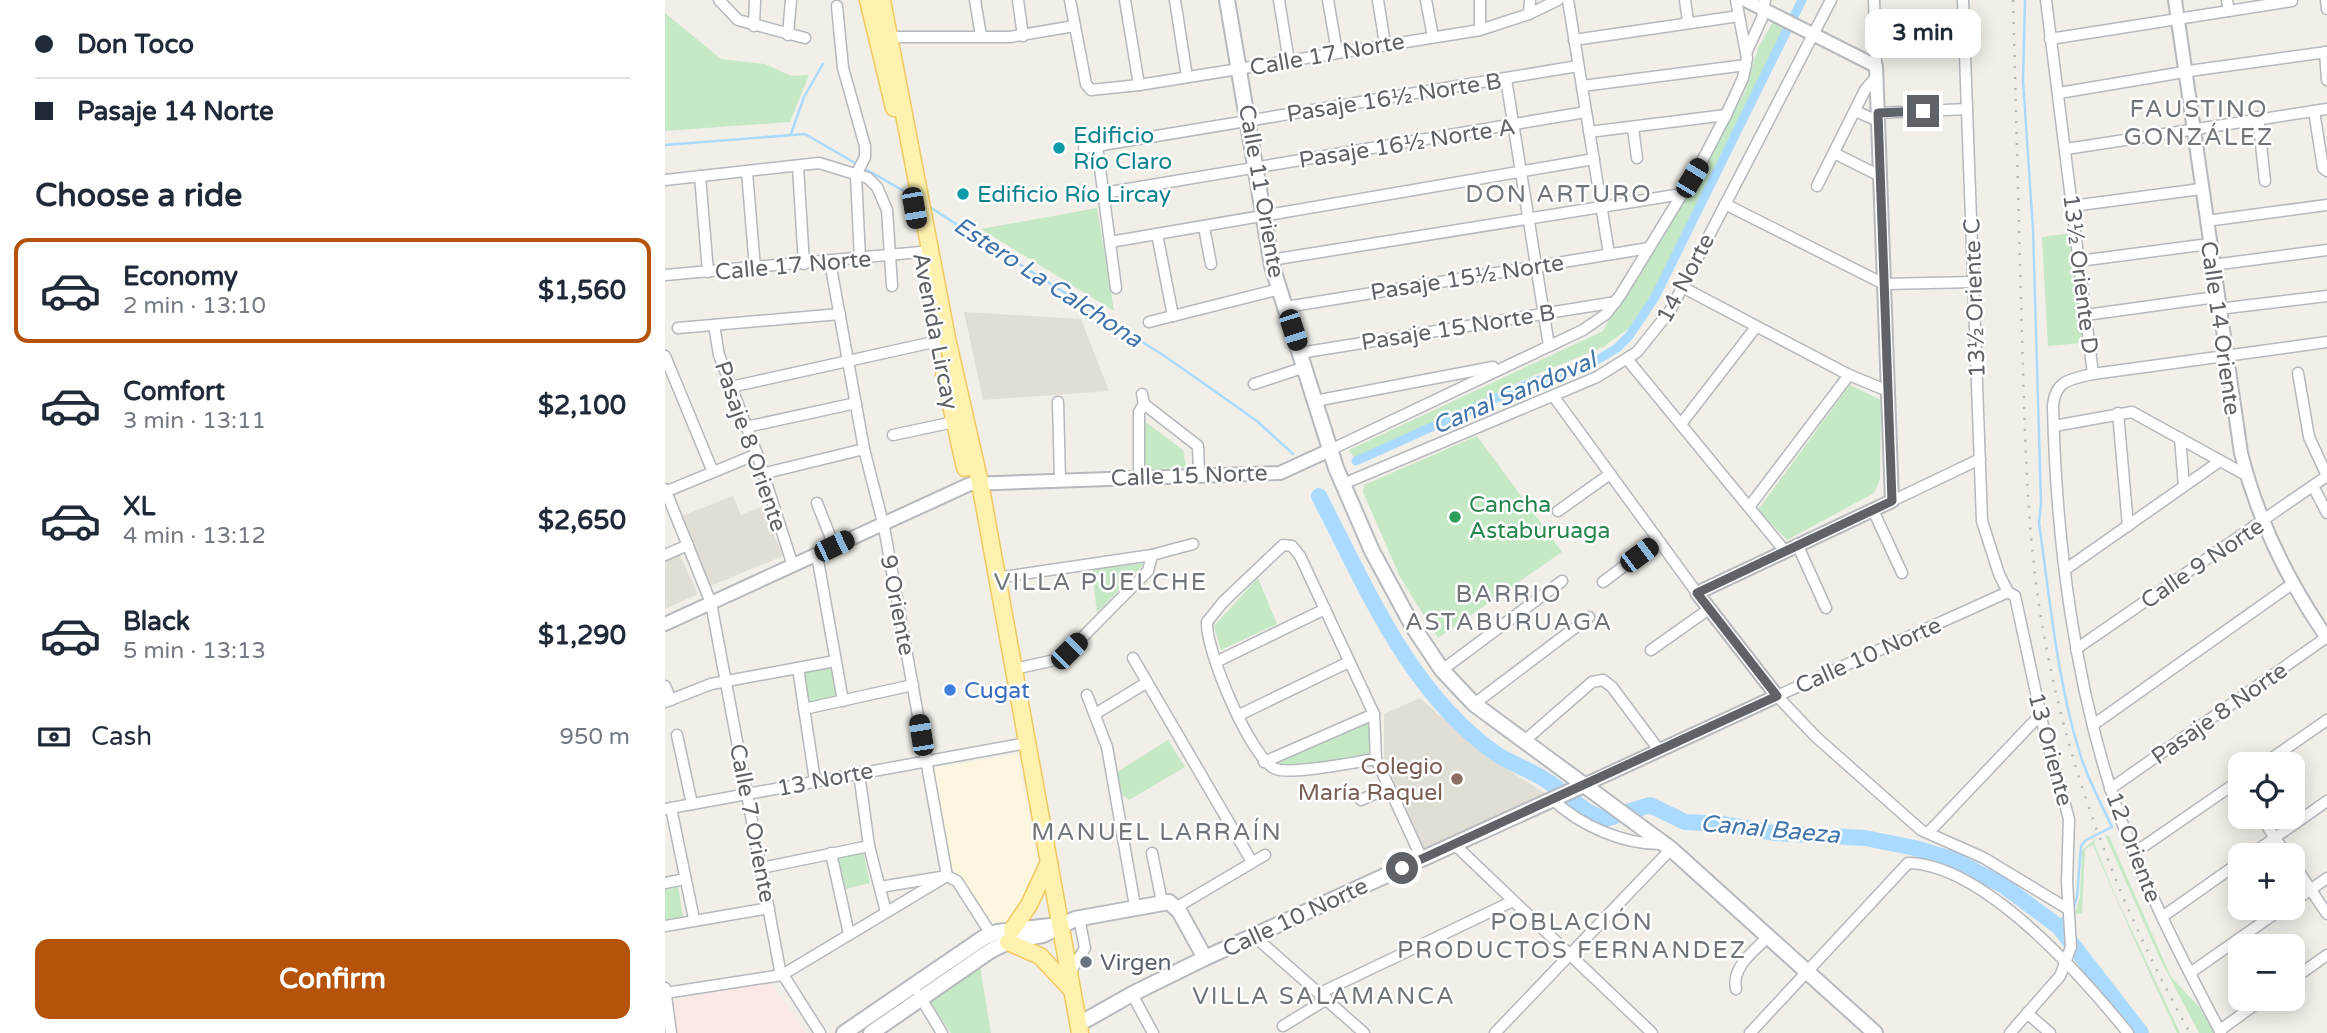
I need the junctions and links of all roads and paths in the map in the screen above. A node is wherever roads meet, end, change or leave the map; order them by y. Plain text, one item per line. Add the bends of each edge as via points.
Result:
1 (719, 0) edge
2 (755, 0) edge
3 (791, 0) edge
4 (868, 0) edge
5 (881, 0) edge
6 (975, 0) edge
7 (1018, 0) edge
8 (1070, 0) edge
9 (1125, 0) edge
10 (1175, 0) edge
11 (1227, 0) edge
12 (1279, 0) edge
13 (1328, 0) edge
14 (1378, 0) edge
15 (1426, 0) edge
16 (1481, 0) edge
17 (1530, 0) edge
18 (1557, 0) edge
19 (1568, 0) edge
20 (1685, 0) edge
21 (1737, 0) edge
22 (1745, 0) edge
23 (1831, 0) edge
24 (1874, 0) edge
25 (1963, 0) edge
26 (2046, 0) edge
27 (2175, 0) edge
28 (2326, 0) edge
29 (2292, 1) edge
30 (2274, 2) edge
31 (1764, 5) edge
32 (837, 6) dead end
33 (2228, 6) edge
34 (2327, 9) edge
35 (1529, 14) junction
36 (1739, 16) junction
37 (2177, 19) junction
38 (1688, 22) junction
39 (754, 26) junction
40 (1074, 26) junction
41 (1814, 29) junction
42 (1480, 30) junction
43 (787, 35) junction
44 (981, 36) junction
45 (1023, 36) junction
46 (1433, 37) junction
47 (804, 38) dead end
48 (883, 38) junction
49 (2050, 39) junction
50 (1574, 40) junction
51 (1385, 44) junction
52 (1747, 51) junction
53 (1337, 52) junction
54 (2326, 52) edge
55 (1289, 62) junction
56 (1746, 65) junction
57 (1579, 66) junction
58 (1239, 69) junction
59 (1876, 71) junction
60 (2185, 74) junction
61 (1187, 77) junction
62 (1506, 79) junction
63 (2327, 79) edge
64 (1139, 85) junction
65 (1582, 86) junction
66 (2059, 93) junction
67 (1967, 109) junction
68 (2327, 109) edge
69 (1855, 111) junction
70 (2314, 111) junction
71 (1586, 112) junction
72 (1725, 116) junction
73 (1878, 117) junction
74 (2258, 117) junction
75 (1249, 121) junction
76 (1513, 126) junction
77 (1633, 128) junction
78 (2193, 128) junction
79 (1589, 132) junction
80 (1097, 146) junction
81 (1084, 148) dead end
82 (2066, 149) junction
83 (1833, 153) junction
84 (1637, 158) dead end
85 (1594, 159) junction
86 (798, 167) junction
87 (1256, 168) junction
88 (859, 169) junction
89 (2327, 171) edge
90 (747, 172) junction
91 (1521, 172) junction
92 (1878, 174) junction
93 (701, 176) junction
94 (665, 180) edge
95 (2265, 181) dead end
96 (1817, 186) dead end
97 (2201, 189) junction
98 (1104, 193) junction
99 (1682, 194) junction
100 (1725, 204) junction
101 (2327, 205) edge
102 (1601, 206) junction
103 (2072, 206) junction
104 (919, 211) junction
105 (1264, 216) junction
106 (1528, 219) junction
107 (2206, 221) junction
108 (1204, 227) junction
109 (1157, 234) junction
110 (1110, 242) junction
111 (2209, 244) junction
112 (1649, 248) junction
113 (2327, 250) edge
114 (921, 252) junction
115 (1609, 254) junction
116 (889, 257) junction
117 (860, 259) junction
118 (1271, 260) junction
119 (2079, 261) junction
120 (830, 262) junction
121 (804, 264) junction
122 (1211, 264) dead end
123 (2212, 265) junction
124 (1536, 266) junction
125 (755, 268) junction
126 (708, 272) junction
127 (665, 275) edge
128 (1974, 282) junction
129 (1884, 284) junction
130 (892, 286) dead end
131 (1682, 287) junction
132 (1116, 288) dead end
133 (1280, 289) junction
134 (2327, 296) edge
135 (1616, 302) junction
136 (2217, 303) junction
137 (1286, 307) junction
138 (1543, 313) junction
139 (840, 314) junction
140 (2086, 315) junction
141 (1173, 316) junction
142 (1149, 322) dead end
143 (714, 325) junction
144 (1756, 327) junction
145 (678, 328) dead end
146 (938, 341) junction
147 (2327, 342) edge
148 (1549, 346) junction
149 (1300, 353) junction
150 (2225, 355) junction
151 (665, 356) edge
152 (848, 359) junction
153 (1627, 359) junction
154 (1508, 365) junction
155 (1305, 368) junction
156 (2298, 373) dead end
157 (2093, 374) junction
158 (1849, 375) junction
159 (1254, 383) dead end
160 (730, 387) junction
161 (1888, 391) junction
162 (1554, 397) junction
163 (1315, 401) junction
164 (856, 402) junction
165 (1058, 402) dead end
166 (2117, 413) junction
167 (954, 422) junction
168 (1681, 424) junction
169 (2054, 426) junction
170 (746, 427) junction
171 (893, 435) dead end
172 (2180, 438) junction
173 (864, 449) junction
174 (1330, 450) junction
175 (758, 454) junction
176 (1980, 459) junction
177 (2220, 461) junction
178 (713, 472) junction
179 (762, 474) junction
180 (1199, 474) junction
181 (1610, 474) junction
182 (2246, 475) junction
183 (1139, 476) junction
184 (2327, 476) edge
185 (1060, 480) junction
186 (975, 484) junction
187 (1343, 484) junction
188 (2184, 486) junction
189 (2313, 486) junction
190 (665, 491) edge
191 (1892, 501) junction
192 (817, 503) dead end
193 (1749, 507) junction
194 (1873, 510) junction
195 (1558, 511) dead end
196 (2327, 513) edge
197 (2262, 520) junction
198 (882, 523) junction
199 (2128, 526) junction
200 (1657, 541) junction
201 (1193, 544) dead end
202 (1797, 544) junction
203 (688, 545) junction
204 (834, 546) junction
205 (1784, 550) junction
206 (665, 555) edge
207 (817, 555) junction
208 (1152, 555) junction
209 (793, 566) junction
210 (2066, 569) junction
211 (1902, 573) dead end
212 (996, 578) junction
213 (1562, 582) dead end
214 (1603, 582) dead end
215 (2292, 584) junction
216 (2010, 592) junction
217 (1697, 593) junction
218 (711, 603) junction
219 (1826, 608) dead end
220 (1325, 609) junction
221 (1709, 609) junction
222 (1589, 617) dead end
223 (665, 624) edge
224 (2327, 638) edge
225 (2076, 649) junction
226 (1651, 650) dead end
227 (1133, 658) dead end
228 (835, 661) junction
229 (1216, 662) junction
230 (1349, 662) junction
231 (798, 668) junction
232 (1014, 669) junction
233 (1442, 670) junction
234 (726, 682) junction
235 (1146, 683) junction
236 (913, 685) junction
237 (665, 686) edge
238 (1087, 695) dead end
239 (1777, 696) junction
240 (668, 701) edge
241 (843, 701) junction
242 (1474, 704) junction
243 (804, 709) junction
244 (1095, 714) junction
245 (1374, 714) junction
246 (1238, 715) junction
247 (2041, 715) junction
248 (2327, 720) edge
249 (2093, 725) junction
250 (677, 735) dead end
251 (1523, 742) junction
252 (1027, 743) junction
253 (1659, 750) junction
254 (2281, 752) edge
255 (1376, 759) junction
256 (925, 760) junction
257 (1265, 763) junction
258 (859, 773) junction
259 (815, 781) junction
260 (1389, 787) junction
261 (2110, 789) junction
262 (2228, 790) edge
263 (1567, 792) junction
264 (747, 794) junction
265 (1361, 800) dead end
266 (2327, 801) edge
267 (692, 804) junction
268 (668, 809) edge
269 (2269, 829) edge
270 (1928, 833) junction
271 (2275, 838) junction
272 (2268, 843) edge
273 (2278, 843) edge
274 (1454, 844) junction
275 (869, 846) junction
276 (1668, 846) junction
277 (831, 853) junction
278 (1152, 853) dead end
279 (2134, 853) junction
280 (1265, 855) dead end
281 (1422, 859) junction
282 (1049, 862) junction
283 (1252, 862) junction
284 (761, 868) junction
285 (2228, 870) edge
286 (947, 876) junction
287 (2327, 878) edge
288 (685, 879) junction
289 (2305, 880) edge
290 (665, 883) edge
291 (880, 887) junction
292 (2311, 889) junction
293 (2305, 893) edge
294 (1513, 901) junction
295 (1169, 904) junction
296 (1135, 906) junction
297 (769, 908) junction
298 (2068, 909) junction
299 (886, 912) junction
300 (2327, 914) edge
301 (2162, 917) junction
302 (1079, 918) junction
303 (694, 919) junction
304 (2266, 920) edge
305 (1061, 925) junction
306 (665, 926) edge
307 (849, 934) junction
308 (991, 934) junction
309 (1010, 936) junction
310 (1254, 936) junction
311 (1769, 936) junction
312 (1570, 955) junction
313 (2327, 955) edge
314 (1205, 958) junction
315 (2067, 964) junction
316 (1806, 971) junction
317 (2305, 971) edge
318 (2190, 973) junction
319 (1069, 974) junction
320 (782, 975) junction
321 (1736, 989) dead end
322 (1073, 990) junction
323 (665, 991) edge
324 (917, 992) junction
325 (1132, 994) junction
326 (1323, 996) junction
327 (2247, 1011) edge
328 (2028, 1013) junction
329 (1283, 1026) dead end
330 (1080, 1029) edge
331 (2220, 1031) edge
332 (847, 1032) edge
333 (671, 1033) edge
334 (820, 1033) edge
335 (871, 1033) edge
336 (942, 1033) edge
337 (1153, 1033) edge
338 (1364, 1033) edge
339 (1495, 1033) edge
340 (1652, 1033) edge
341 (1750, 1033) edge
342 (1875, 1033) edge
343 (2010, 1033) edge
344 (2050, 1033) edge
345 (2128, 1033) edge

1 - 39 street via 738,20
2 - 39 street
3 - 43 street
4 - 48 main road, Avenida Lircay
5 - 48 main road, Avenida Lircay
6 - 44 street
7 - 45 street
8 - 40 street
9 - 64 street
10 - 61 street
11 - 58 main road, Calle 11 Oriente
12 - 55 street
13 - 53 street
14 - 51 street
15 - 46 street
16 - 42 street
17 - 35 street
18 - 35 street, Calle 17 Norte
19 - 50 street
20 - 38 street
21 - 36 street
22 - 31 street
23 - 41 street, 14 Norte
24 - 59 street
25 - 67 street, 13½ Oriente C
26 - 49 street, 13½ Oriente D
27 - 37 street, Calle 14 Oriente
28 - 34 street
29 - 30 street
30 - 33 street
31 - 41 street via 1798,28
31 - 52 street
32 - 88 street via 843,68 865,146
33 - 37 street
35 - 42 street, Calle 17 Norte
36 - 38 street
36 - 52 street
37 - 49 street
37 - 60 street, Calle 14 Oriente
38 - 50 street
39 - 43 street
40 - 45 street
40 - 64 street, Calle 17 Norte via 1091,90
41 - 59 street
41 - 100 street, 14 Norte
42 - 46 street, Calle 17 Norte
43 - 47 street
44 - 45 street
44 - 48 street
46 - 51 street, Calle 17 Norte
48 - 104 main road, Avenida Lircay
49 - 66 street, 13½ Oriente D
50 - 57 street
51 - 53 street, Calle 17 Norte
52 - 56 street, Calle 15 Norte
53 - 55 street, Calle 17 Norte
54 - 60 street
54 - 63 street
55 - 58 street, Calle 17 Norte
56 - 65 street
56 - 72 street, Calle 15 Norte
57 - 62 street, Pasaje 16½ Norte B
57 - 65 street
58 - 61 street, Calle 17 Norte
58 - 75 main road, Calle 11 Oriente
59 - 69 street
59 - 73 street
60 - 66 street
60 - 78 street, Calle 14 Oriente
61 - 64 street, Calle 17 Norte
62 - 75 street, Pasaje 16½ Norte B
62 - 76 street
65 - 71 street
66 - 82 street, 13½ Oriente D
67 - 73 street
67 - 128 street, 13½ Oriente C
68 - 70 street
69 - 73 street
69 - 83 street
70 - 74 street
70 - 89 street
71 - 76 street, Pasaje 16½ Norte A
71 - 79 street
72 - 77 street
72 - 99 street, Calle 15 Norte
73 - 92 street
74 - 78 street
74 - 95 street
75 - 80 street, Pasaje 16½ Norte B
75 - 87 main road, Calle 11 Oriente
76 - 87 street, Pasaje 16½ Norte A
76 - 91 street
77 - 79 street
77 - 84 street
78 - 82 street
78 - 97 street, Calle 14 Oriente
79 - 85 street
80 - 81 street, Pasaje 16½ Norte B
80 - 98 street
82 - 103 street, 13½ Oriente D
83 - 92 street
83 - 96 street
85 - 91 street
85 - 102 street
86 - 88 street via 819,163
86 - 90 street
86 - 121 street
87 - 98 street, Pasaje 16½ Norte A
87 - 105 main road, Calle 11 Oriente
88 - 116 street via 882,197 888,218
88 - 117 street
90 - 93 street
90 - 125 street
91 - 105 street
91 - 106 street
92 - 129 street
93 - 94 street
93 - 126 street
97 - 103 street
97 - 107 street, Calle 14 Oriente
98 - 110 street
99 - 102 street
99 - 112 street, Calle 15 Norte
100 - 129 street
100 - 131 street, 14 Norte
101 - 107 street
102 - 106 street
102 - 115 street
103 - 119 street, 13½ Oriente D
104 - 114 main road, Avenida Lircay
104 - 186 main road, Avenida Lircay
105 - 108 street
105 - 118 main road, Calle 11 Oriente
106 - 118 street
106 - 124 street
107 - 111 street, Calle 14 Oriente
108 - 109 street
108 - 122 street
109 - 110 street
109 - 141 street
110 - 132 street
111 - 119 street
111 - 123 street, Calle 14 Oriente
112 - 115 street, Pasaje 15½ Norte
112 - 135 street, Calle 15 Norte
113 - 123 street
114 - 116 street, Calle 17 Norte
114 - 146 main road, Avenida Lircay
115 - 124 street, Pasaje 15½ Norte
116 - 117 street, Calle 17 Norte
116 - 130 street
117 - 120 street, Calle 17 Norte
118 - 133 main road, Calle 11 Oriente
119 - 140 street, 13½ Oriente D
120 - 121 street, Calle 17 Norte
120 - 139 street, 9 Oriente
121 - 125 street, Calle 17 Norte
123 - 136 street, Calle 14 Oriente
124 - 137 street, Pasaje 15½ Norte
124 - 138 street
125 - 126 street, Calle 17 Norte
126 - 127 street, Calle 17 Norte
128 - 129 street
128 - 176 street, 13½ Oriente C
129 - 161 street
131 - 144 street
131 - 153 street, 14 Norte via 1660,327
133 - 137 main road, Calle 11 Oriente
133 - 141 street
134 - 136 street
135 - 138 street, Pasaje 15 Norte B
135 - 148 street, Calle 15 Norte via 1591,325
136 - 140 street
136 - 150 street, Calle 14 Oriente
137 - 149 main road, Calle 11 Oriente
138 - 148 street
138 - 149 street, Pasaje 15 Norte B
139 - 143 street
139 - 152 street, 9 Oriente
140 - 157 street, 13½ Oriente D
141 - 142 street
143 - 145 street
143 - 160 street, Pasaje 8 Oriente
144 - 158 street
144 - 168 street
146 - 152 street
146 - 167 main road, Avenida Lircay
147 - 150 street
148 - 154 street, Calle 15 Norte
149 - 155 main road, Calle 11 Oriente
150 - 157 street
150 - 182 street, Calle 14 Oriente
151 - 178 street
152 - 160 street
152 - 164 street, 9 Oriente
153 - 162 street, 14 Norte
153 - 168 street
154 - 163 street
154 - 174 street, Calle 15 Norte
155 - 159 street
155 - 163 main road, Calle 11 Oriente
156 - 184 street via 2311,447
157 - 169 street, 13½ Oriente D via 2060,384 2054,395
158 - 161 street
158 - 193 street
160 - 170 street, Pasaje 8 Oriente
161 - 191 street
162 - 181 street
162 - 187 street, 14 Norte
163 - 174 main road, Calle 11 Oriente
164 - 170 street
164 - 173 street, 9 Oriente
165 - 185 street
166 - 169 street
166 - 172 street via 2132,412
166 - 199 street
167 - 171 street
167 - 186 main road, Avenida Lircay
168 - 193 street
169 - 210 street, 13½ Oriente D
170 - 175 street, Pasaje 8 Oriente
172 - 177 street
172 - 188 street
173 - 179 street
173 - 198 street, 9 Oriente
174 - 180 street, Calle 15 Norte via 1286,471
174 - 187 main road, Calle 11 Oriente
175 - 178 street
175 - 179 street, Pasaje 8 Oriente
176 - 191 street
176 - 216 street, 13½ Oriente C via 1984,530
177 - 182 street
177 - 188 street
178 - 190 street
179 - 209 street, Pasaje 8 Oriente
180 - 183 street, Calle 15 Norte
180 - 183 street via 1198,446 1143,399
181 - 195 street
181 - 200 street
182 - 197 street, Calle 14 Oriente
183 - 185 street, Calle 15 Norte
184 - 189 street, Calle 9 Norte
185 - 186 street, Calle 15 Norte
186 - 198 street
186 - 212 main road, Avenida Lircay
187 - 233 main road, Calle 11 Oriente via 1393,592
188 - 199 street
189 - 196 street
189 - 197 street, Calle 9 Norte
190 - 203 street, Calle 7 Oriente
191 - 194 street
192 - 204 street
193 - 205 street
194 - 202 street
194 - 211 street
197 - 215 street, Calle 14 Oriente
197 - 225 street, Calle 9 Norte
198 - 204 street
198 - 236 street, 9 Oriente
199 - 210 street
200 - 214 street
200 - 217 street
201 - 208 street
202 - 205 street
202 - 219 street
203 - 206 street
203 - 218 street, Calle 7 Oriente
204 - 207 street
205 - 217 street
207 - 209 street
207 - 228 street
208 - 212 street
208 - 232 street via 1148,571 1069,651 1055,660
209 - 218 street
210 - 225 street, 13½ Oriente D
212 - 232 main road, Avenida Lircay
213 - 233 street
215 - 224 street, Calle 14 Oriente
215 - 249 street
216 - 239 street, Calle 10 Norte
216 - 247 street, 13 Oriente via 2017,602
217 - 221 street
218 - 223 street
218 - 234 street, Calle 7 Oriente
220 - 229 street
220 - 229 street via 1300,556 1288,545 1274,551 1207,622
220 - 230 street
221 - 226 street
221 - 239 street
222 - 242 street
224 - 261 street, Pasaje 8 Norte
225 - 249 street, 12 Oriente
227 - 235 street
228 - 231 street
228 - 241 street
229 - 246 street
230 - 245 street
230 - 246 street
231 - 234 street
231 - 243 street
232 - 252 main road, Avenida Lircay
233 - 242 main road, Calle 11 Oriente
234 - 240 street
234 - 264 street, Calle 7 Oriente
235 - 244 street
235 - 283 street
236 - 241 street
236 - 256 street, 9 Oriente
237 - 240 street
238 - 244 street
239 - 253 street, Calle 10 Norte
239 - 270 street via 1816,737
241 - 243 street
242 - 251 main road, Calle 11 Oriente
243 - 259 street
244 - 296 street via 1107,747
245 - 255 street
245 - 257 street
246 - 257 street
247 - 270 street
247 - 298 street, 13 Oriente via 2069,819
248 - 254 street
249 - 261 street, 12 Oriente
250 - 267 street
251 - 253 street via 1592,682 1603,680
251 - 263 main road, Calle 11 Oriente
252 - 256 street, 13 Norte
252 - 282 main road, Avenida Lircay
253 - 263 street, Calle 10 Norte
255 - 257 street via 1290,772
255 - 260 street
256 - 258 street, 13 Norte
256 - 286 street, 9 Oriente
258 - 259 street, 13 Norte
258 - 275 street
259 - 264 street, 13 Norte
260 - 265 street
260 - 281 street
261 - 279 street, 12 Oriente
262 - 279 street
263 - 274 main road, Calle 10 Norte
263 - 276 main road via 1597,794
263 - 276 street, Calle 11 Oriente via 1599,830
264 - 267 street, 13 Norte
264 - 284 street, Calle 7 Oriente
266 - 271 street
267 - 268 street, 13 Norte
268 - 288 street
269 - 271 street
270 - 298 street via 1985,858
271 - 272 street
271 - 273 street
274 - 281 main road, Calle 10 Norte
274 - 294 street
275 - 277 street
275 - 291 street
276 - 311 main road
276 - 312 street
277 - 284 street
277 - 307 street
278 - 295 street
279 - 301 street, 12 Oriente
280 - 283 street
281 - 310 main road, Calle 10 Norte
282 - 305 main road, Avenida Lircay
282 - 309 main road
283 - 295 street
284 - 297 street, Calle 7 Oriente
285 - 301 street
286 - 291 street
286 - 299 street
286 - 308 street via 957,881
287 - 292 street
288 - 290 street
288 - 303 street
289 - 292 street
291 - 299 street
292 - 293 street
292 - 300 street
294 - 312 street
294 - 326 street
295 - 296 main road
295 - 314 main road
296 - 302 main road
297 - 303 street
297 - 320 street, Calle 7 Oriente
298 - 315 street, 13 Oriente via 2071,947
299 - 307 street
301 - 318 street, 12 Oriente
302 - 305 main road
302 - 319 street via 1085,948
303 - 306 street
304 - 318 street
305 - 309 main road
305 - 319 main road, Avenida Lircay
307 - 320 street
308 - 309 main road
308 - 324 main road
309 - 322 main road via 1040,956
309 - 324 main road
310 - 314 main road, Calle 10 Norte
310 - 326 street
311 - 316 main road
311 - 321 street via 1734,978
312 - 339 street
312 - 340 street
313 - 317 street
314 - 325 main road, Calle 10 Norte
315 - 316 street via 1978,886 1920,864 1903,866
315 - 328 street
315 - 345 street
316 - 341 street
316 - 342 main road
318 - 331 street, 12 Oriente
319 - 322 main road, Avenida Lircay
320 - 323 street
320 - 334 street, Calle 7 Oriente
322 - 330 main road, Avenida Lircay
323 - 333 street
324 - 332 main road
324 - 335 main road
324 - 336 street
325 - 330 main road, Calle 10 Norte
325 - 337 street
326 - 329 street
326 - 338 street
327 - 331 street
328 - 343 street
328 - 344 street

